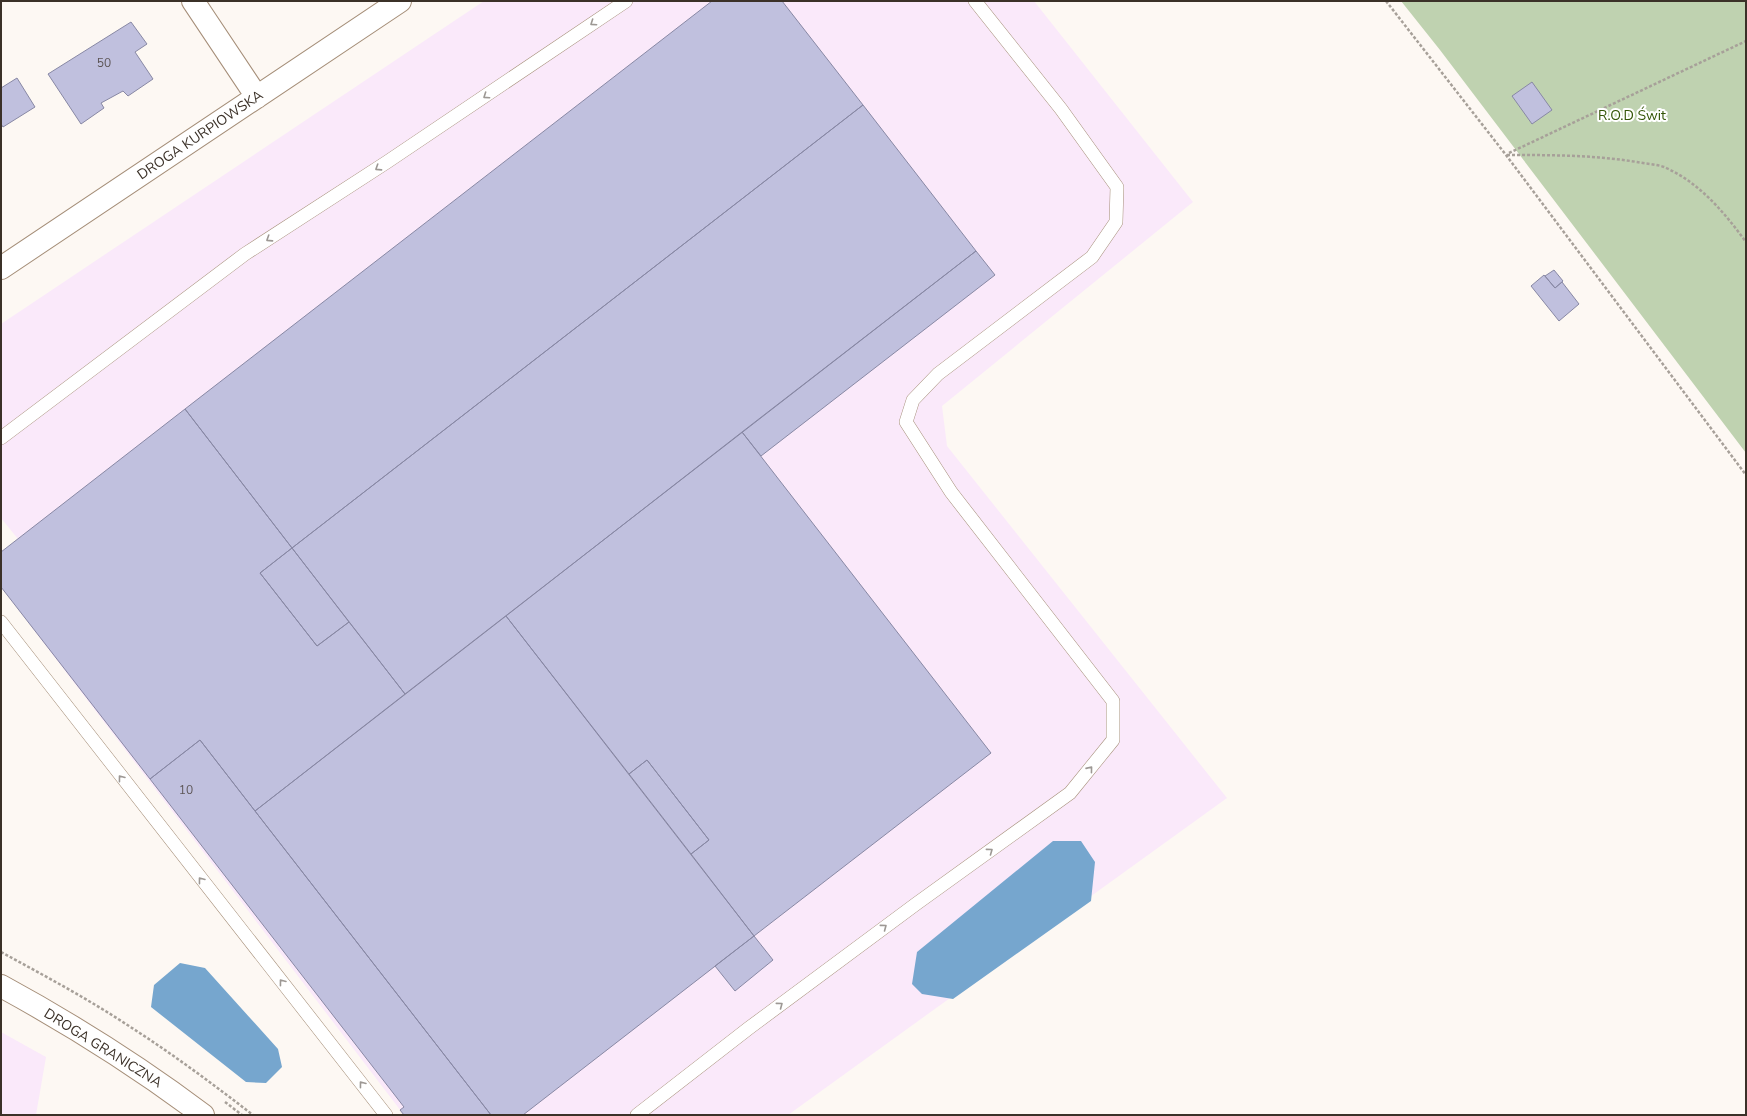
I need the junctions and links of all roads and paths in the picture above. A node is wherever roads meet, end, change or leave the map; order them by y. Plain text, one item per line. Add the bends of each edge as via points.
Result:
1 (192, 1) edge
2 (400, 1) edge
3 (626, 1) edge
4 (976, 1) edge
5 (1386, 1) edge
6 (1746, 41) edge
7 (257, 97) junction
8 (1506, 154) junction
9 (1746, 242) edge
10 (1, 268) edge
11 (1, 438) edge
12 (1746, 475) edge
13 (1, 622) edge
14 (1, 952) edge
15 (1, 986) edge
16 (203, 1115) edge
17 (253, 1115) edge
18 (386, 1115) edge
19 (637, 1115) edge

1 - 7 street
2 - 7 street, DROGA KURPIOWSKA
3 -> 11 lane via 245,254
19 -> 4 lane via 749,1028 1070,793 1113,740 1113,702 951,492 906,422 913,400 938,374 1092,257 1116,222 1117,187 1061,109
5 - 8 path
6 - 8 path
7 - 10 street, DROGA KURPIOWSKA
8 - 9 path via 1612,158 1664,166 1698,187 1727,217
8 - 12 path
18 -> 13 lane
14 - 17 path via 61,984 132,1028
15 - 16 street, DROGA GRANICZNA via 87,1035

